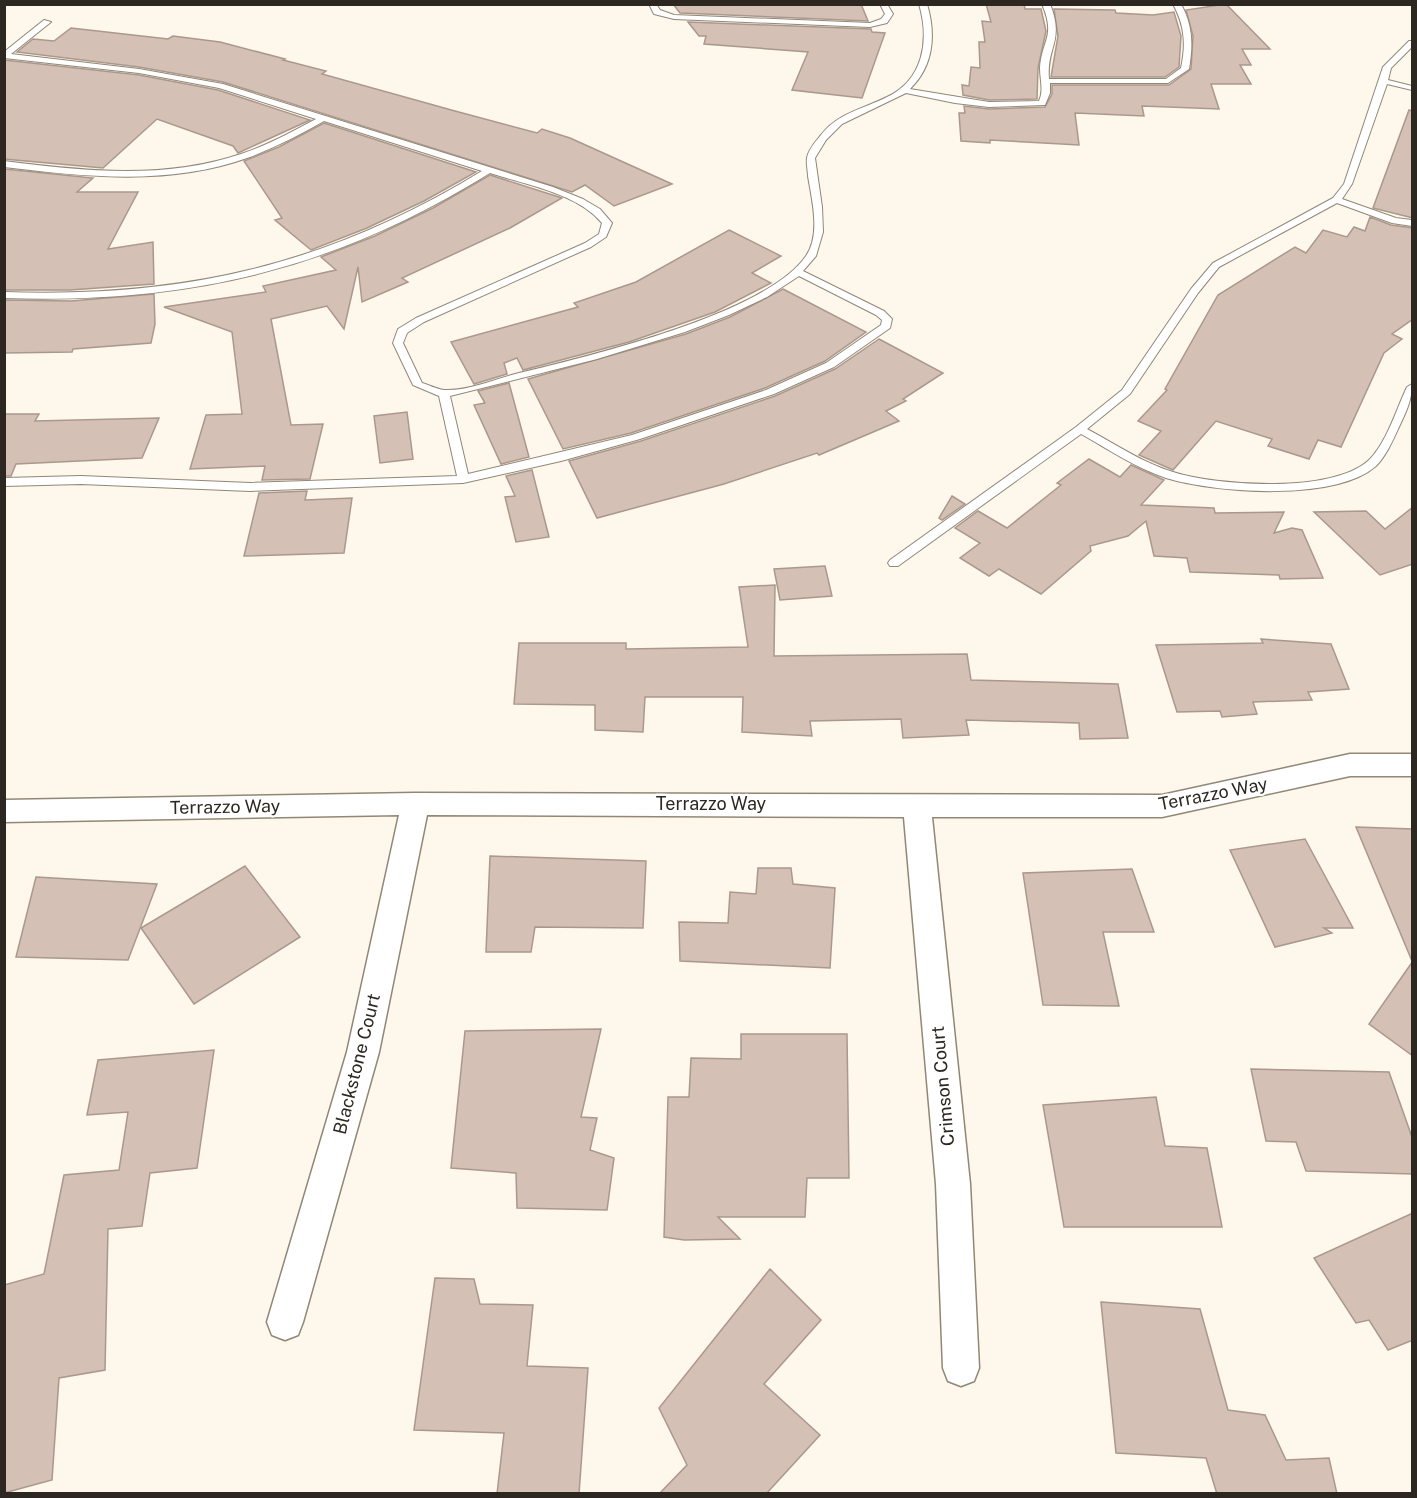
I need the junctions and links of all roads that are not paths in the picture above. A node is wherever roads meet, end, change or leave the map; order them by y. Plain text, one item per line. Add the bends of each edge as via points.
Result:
1 (652, 4) edge
2 (883, 4) edge
3 (923, 4) edge
4 (1046, 4) edge
5 (1177, 4) edge
6 (47, 22) dead end
7 (1413, 43) edge
8 (4, 56) edge
9 (1046, 81) junction
10 (1384, 81) junction
11 (1413, 88) edge
12 (903, 90) junction
13 (324, 118) junction
14 (4, 164) edge
15 (491, 169) junction
16 (1336, 200) junction
17 (1413, 223) edge
18 (798, 272) junction
19 (4, 295) edge
20 (1413, 387) edge
21 (444, 393) junction
22 (1080, 429) junction
23 (463, 479) junction
24 (4, 482) edge
25 (894, 563) dead end
26 (1413, 765) edge
27 (415, 804) junction
28 (916, 804) junction
29 (4, 811) edge
30 (285, 1322) dead end
31 (961, 1368) dead end

1 - 2 lane via 657,12 674,17 870,25 884,21 889,14
3 - 12 lane via 930,33 929,50 924,65
4 - 9 lane via 1055,37 1045,64
5 - 9 lane via 1186,20 1190,42 1185,69 1168,81
6 - 8 lane
7 - 10 lane via 1387,67
8 - 13 lane via 181,77
9 - 12 lane via 1047,95 1042,103 1024,106 959,103
10 - 11 lane
10 - 16 lane via 1348,184
12 - 18 lane via 837,123 816,148 811,158 819,223 811,257
13 - 14 lane via 259,152 173,173 82,175
13 - 15 lane
15 - 19 lane via 408,218 305,259 169,288 97,295
15 - 21 lane via 580,201 608,223 603,235 588,245 402,331 398,343 418,385
16 - 17 lane
16 - 22 lane via 1216,265 1126,392
18 - 21 lane via 735,309 689,327 598,355
18 - 23 lane via 880,313 887,319 886,326 830,365 770,392 636,437
20 - 22 lane via 1372,464 1335,480 1285,487 1227,486 1169,474
21 - 23 lane
22 - 25 lane
23 - 24 lane via 250,487 81,480
26 - 28 street, Terrazzo Way via 1350,765 1162,806
27 - 28 street, Terrazzo Way
27 - 29 street, Terrazzo Way
27 - 30 street, Blackstone Court via 363,1052
28 - 31 street, Crimson Court via 953,1184

